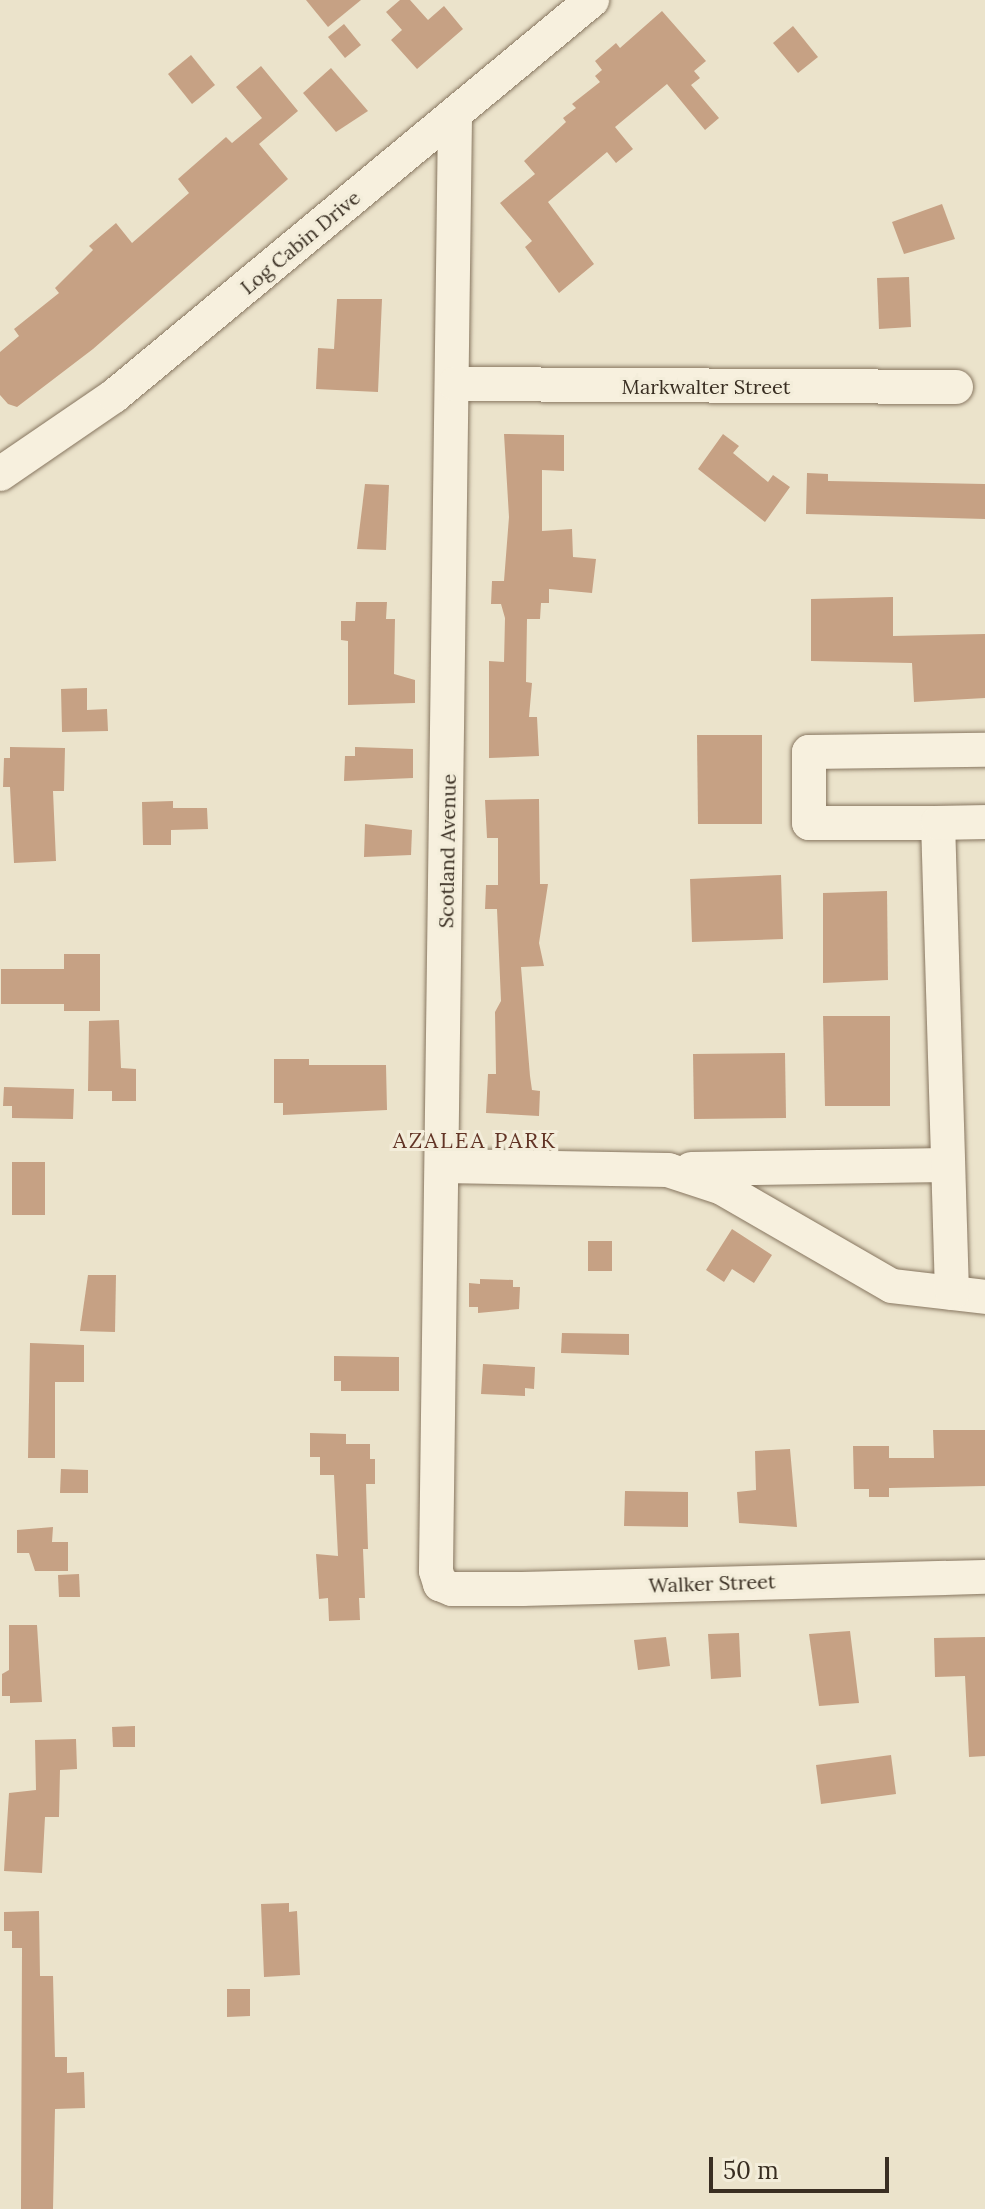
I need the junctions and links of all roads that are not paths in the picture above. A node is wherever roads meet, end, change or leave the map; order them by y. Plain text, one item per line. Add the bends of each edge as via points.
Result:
1 (592, 0) edge
2 (455, 117) junction
3 (455, 384) junction
4 (956, 387) dead end
5 (0, 474) edge
6 (985, 750) edge
7 (985, 822) edge
8 (938, 823) junction
9 (946, 1165) junction
10 (442, 1166) junction
11 (668, 1170) junction
12 (968, 1295) edge
13 (985, 1577) edge
14 (440, 1584) joint

1 - 2 street, Log Cabin Drive
2 - 3 street, Scotland Avenue
2 - 5 street, Log Cabin Drive via 114,396
3 - 4 street, Markwalter Street
3 - 10 street, Scotland Avenue
6 - 8 street via 809,752 809,823
7 - 8 street
8 - 9 street
9 - 11 street
9 - 12 street
10 - 11 street
10 - 14 street, Scotland Avenue via 436,1571
11 - 12 street via 722,1188 880,1282 920,1294
13 - 14 street, Walker Street via 522,1589 452,1589

